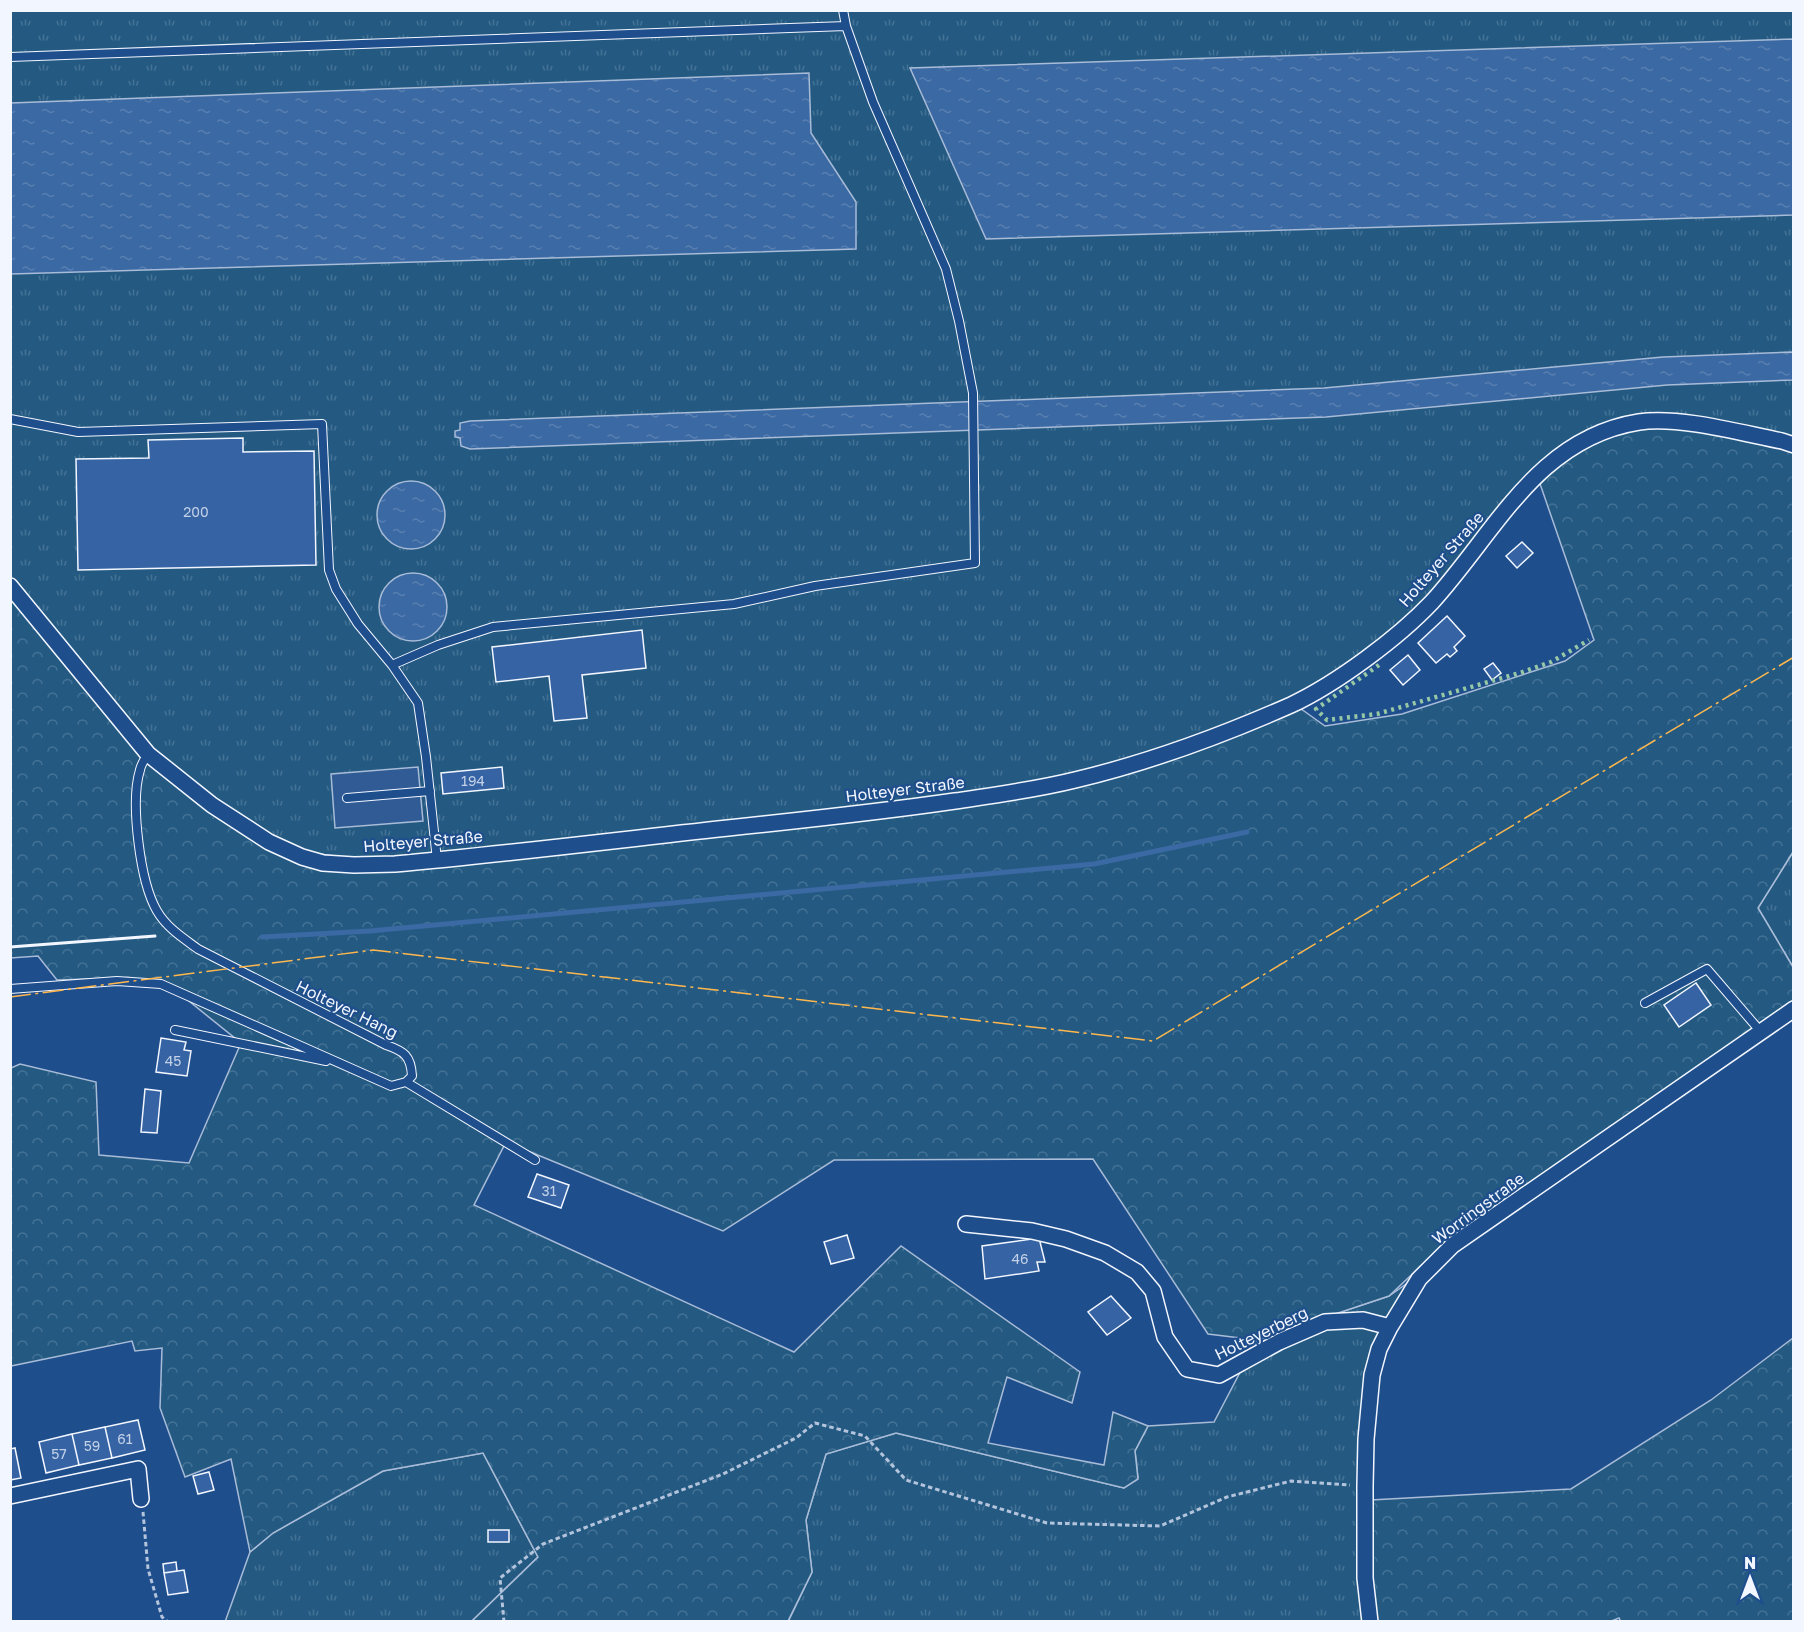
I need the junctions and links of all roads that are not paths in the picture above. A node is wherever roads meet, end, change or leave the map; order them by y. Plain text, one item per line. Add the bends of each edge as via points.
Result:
1 (843, 10) edge
2 (846, 26) junction
3 (10, 57) edge
4 (10, 419) edge
5 (1794, 445) edge
6 (10, 586) edge
7 (392, 665) junction
8 (148, 753) junction
9 (430, 791) junction
10 (347, 798) dead end
11 (437, 860) junction
12 (10, 989) edge
13 (1645, 1003) dead end
14 (1794, 1009) edge
15 (175, 1030) dead end
16 (1761, 1032) junction
17 (340, 1064) junction
18 (406, 1082) junction
19 (535, 1160) dead end
20 (966, 1224) dead end
21 (1389, 1327) junction
22 (10, 1496) edge
23 (141, 1499) road end
24 (1370, 1622) edge

1 - 2 lane
2 - 3 lane
2 - 7 lane via 873,102 946,268 959,321 973,393 975,563 815,586 734,604 493,627
4 - 7 lane via 78,432 322,424 329,570 358,624
5 - 11 street, Holteyer Straße via 1707,426 1643,422 1608,429 1585,440 1534,478 1430,604 1388,642 1294,703 1129,765 1033,789 899,810
6 - 8 street, Holteyer Straße
7 - 9 lane via 418,703
8 - 11 street, Holteyer Straße via 239,824 302,857 354,865
8 - 18 lane, Holteyer Hang via 136,790 139,840 158,913 179,936 198,949 402,1050 411,1063 412,1076
9 - 10 lane
9 - 11 lane
12 - 17 lane via 117,981 161,984
13 - 16 lane via 1707,969
14 - 16 street, Worringstraße
15 - 17 lane
16 - 21 street, Worringstraße via 1453,1245 1419,1279
17 - 18 lane via 391,1086
18 - 19 lane
20 - 21 street, Holteyerberg via 1066,1239 1105,1252 1137,1272 1153,1291 1165,1337 1187,1369 1219,1375 1325,1322 1362,1320
21 - 24 street, Worringstraße via 1372,1376 1366,1439 1365,1578
22 - 23 street via 138,1469

